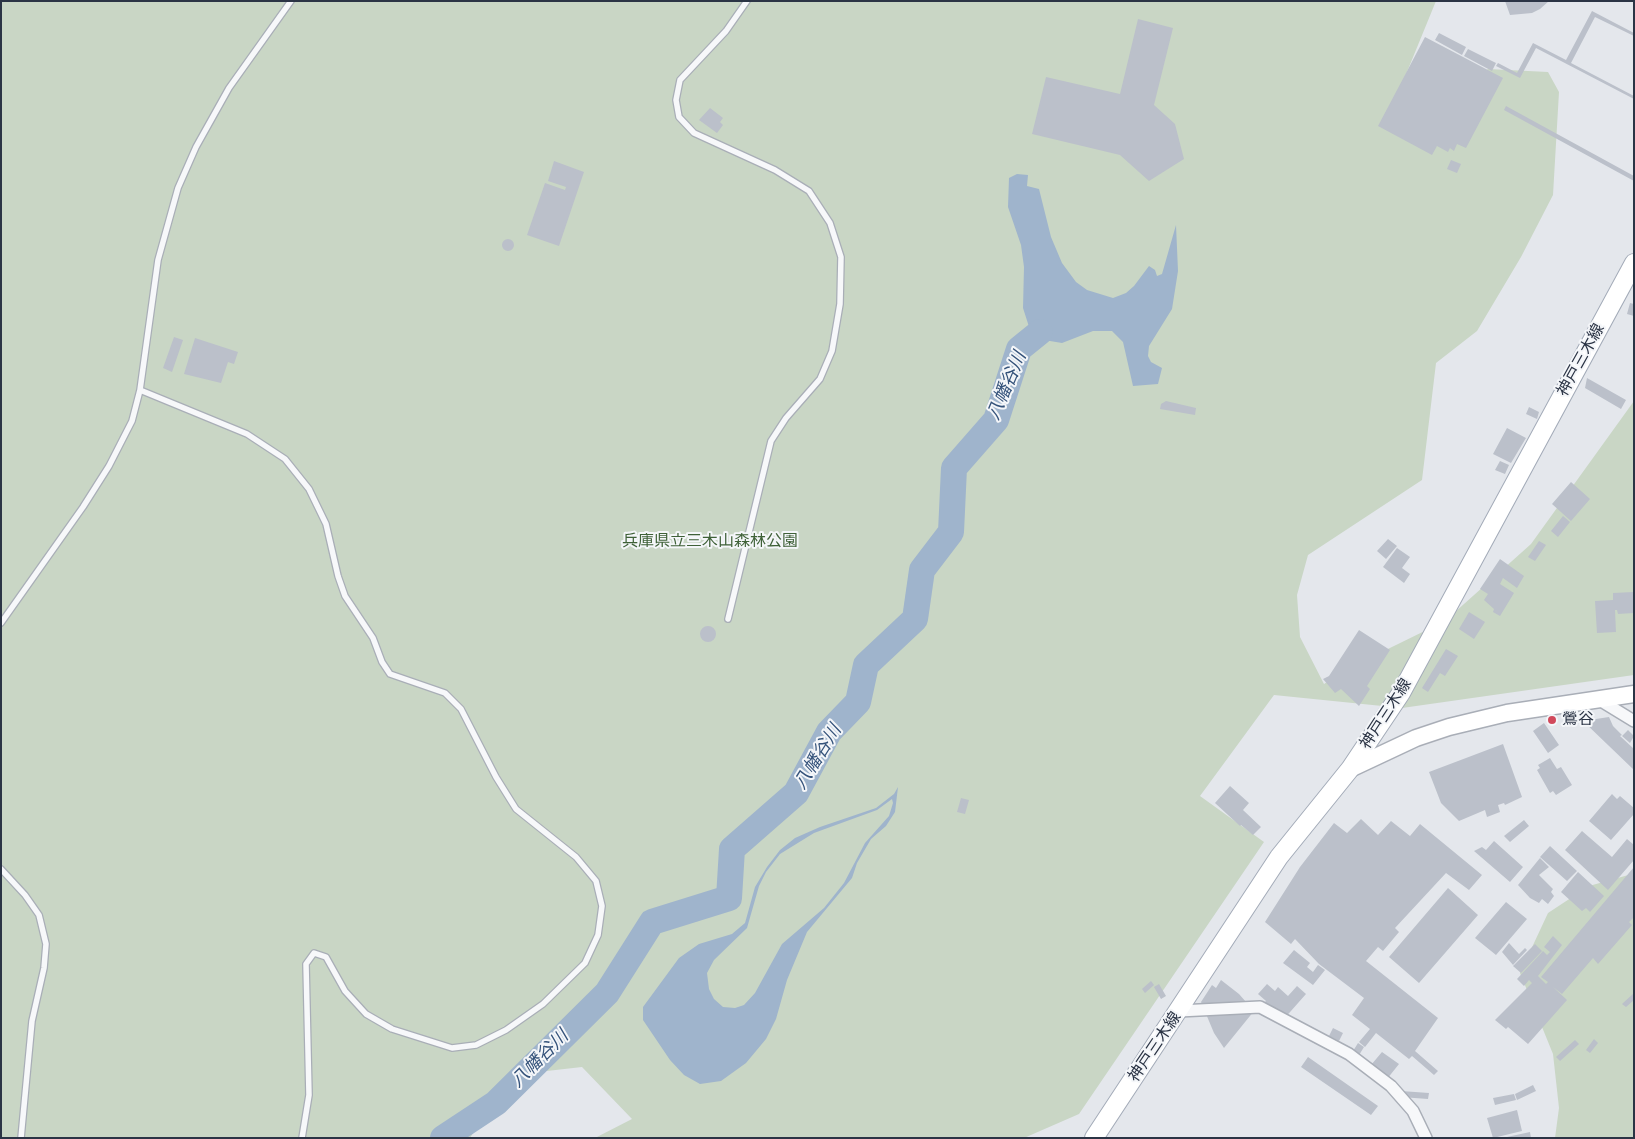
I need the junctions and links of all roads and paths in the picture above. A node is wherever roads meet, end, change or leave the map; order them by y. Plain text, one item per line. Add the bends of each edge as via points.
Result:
1 (291, 1) edge
2 (747, 1) edge
3 (1634, 263) edge
4 (140, 390) junction
5 (728, 620) dead end
6 (1, 623) edge
7 (1634, 694) edge
8 (1598, 699) junction
9 (1634, 722) edge
10 (1350, 769) junction
11 (1, 869) edge
12 (1180, 1011) junction
13 (22, 1138) edge
14 (302, 1138) edge
15 (1094, 1138) edge
16 (1426, 1138) edge

1 - 4 lane via 229,88 196,147 178,188 158,260
2 - 5 lane via 726,31 680,80 676,100 679,117 694,132 775,170 809,191 830,223 842,257 840,304 832,351 820,379 770,441
3 - 10 main road, 神戸三木線 via 1401,693
4 - 6 lane via 132,421 109,466
4 - 14 lane via 247,434 285,459 313,498 326,524 345,596 373,638 390,674 445,693 461,709 516,809 576,857 596,881 602,906 598,935 584,963 543,1004 506,1030 476,1045 452,1048 392,1029 366,1014 345,991 326,957 314,953 306,964 309,1095
7 - 8 street
8 - 9 street
8 - 10 street via 1507,713 1449,727 1394,747
10 - 12 main road, 神戸三木線 via 1279,857
11 - 13 lane via 39,915 46,944 32,1021
12 - 15 main road, 神戸三木線
12 - 16 street via 1260,1007 1350,1054 1391,1086 1413,1111

